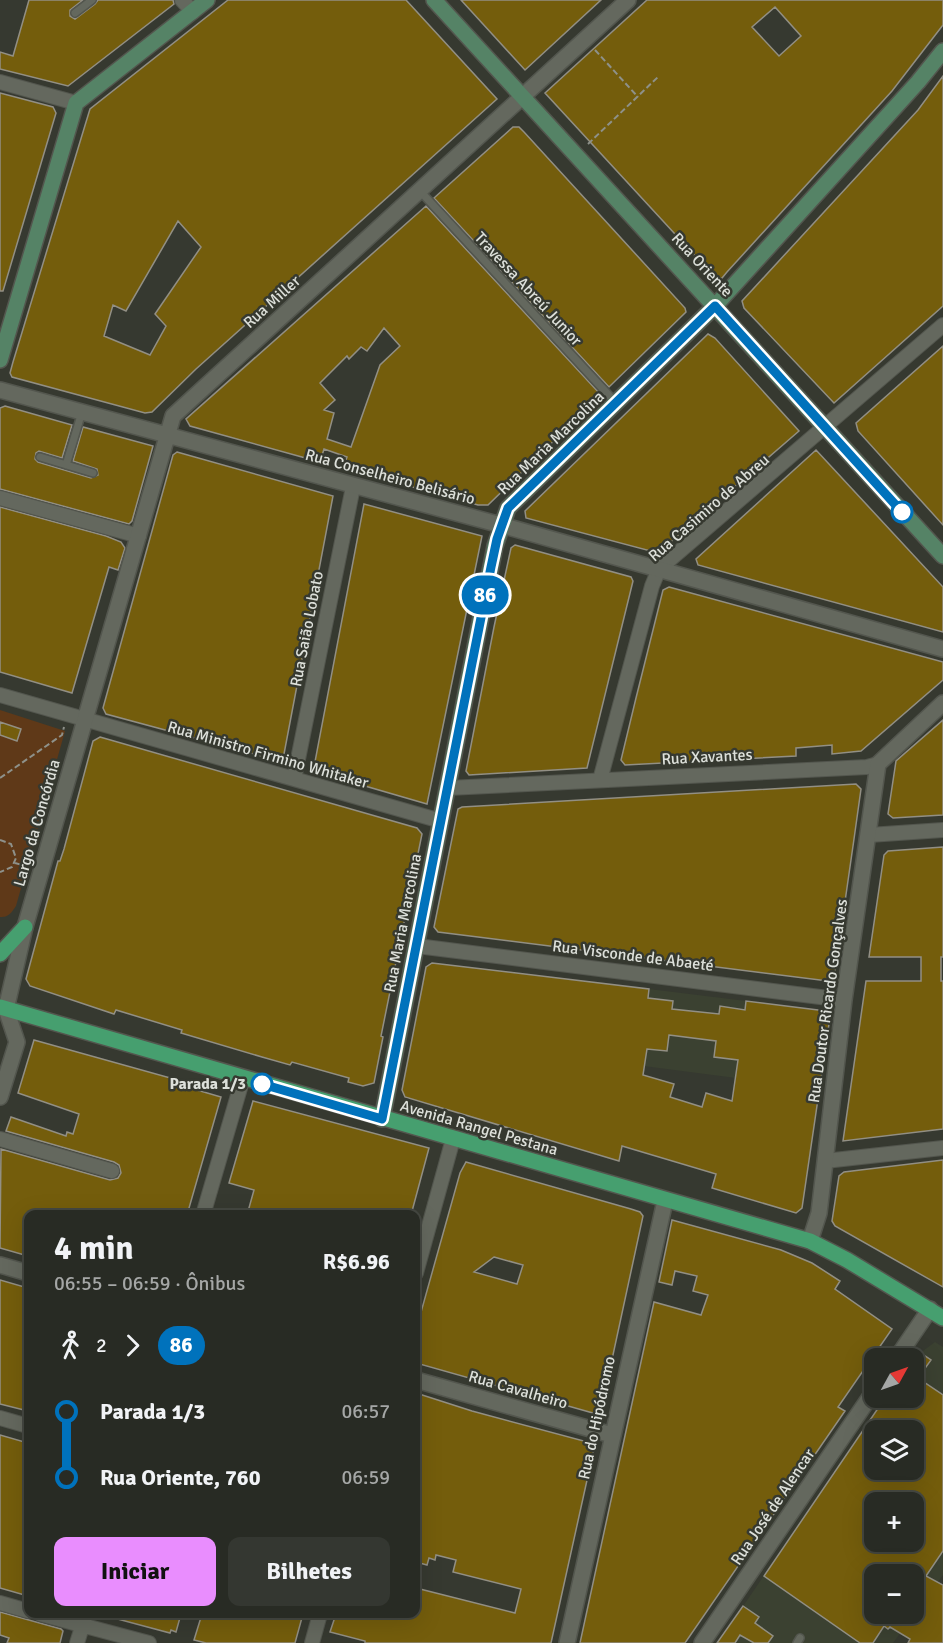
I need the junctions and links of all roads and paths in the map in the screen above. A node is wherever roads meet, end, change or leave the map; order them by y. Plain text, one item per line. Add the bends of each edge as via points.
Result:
1 (92, 0) edge
2 (182, 0) edge
3 (207, 0) edge
4 (434, 0) edge
5 (628, 0) edge
6 (192, 12) junction
7 (75, 13) dead end
8 (591, 46) dead end
9 (943, 51) edge
10 (660, 76) dead end
11 (0, 82) edge
12 (522, 96) junction
13 (638, 97) junction
14 (76, 103) junction
15 (588, 144) dead end
16 (420, 191) junction
17 (715, 306) junction
18 (943, 325) edge
19 (0, 360) edge
20 (0, 390) edge
21 (616, 404) junction
22 (82, 412) junction
23 (825, 428) junction
24 (169, 435) junction
25 (40, 457) dead end
26 (66, 465) junction
27 (93, 473) dead end
28 (353, 487) junction
29 (0, 498) edge
30 (501, 525) junction
31 (139, 536) junction
32 (943, 556) edge
33 (659, 569) junction
34 (943, 649) edge
35 (0, 695) edge
36 (943, 703) edge
37 (86, 720) junction
38 (64, 726) dead end
39 (878, 764) junction
40 (0, 778) edge
41 (294, 779) junction
42 (600, 780) junction
43 (448, 788) junction
44 (441, 821) junction
45 (943, 830) edge
46 (869, 835) junction
47 (0, 840) edge
48 (15, 863) junction
49 (31, 868) dead end
50 (0, 872) edge
51 (25, 927) junction
52 (417, 946) junction
53 (0, 954) edge
54 (844, 1000) junction
55 (2, 1004) edge
56 (243, 1078) junction
57 (0, 1097) edge
58 (382, 1119) junction
59 (0, 1139) edge
60 (453, 1139) junction
61 (943, 1148) edge
62 (825, 1161) junction
63 (112, 1171) dead end
64 (665, 1201) junction
65 (204, 1210) edge
66 (810, 1241) junction
67 (420, 1259) edge
68 (0, 1265) edge
69 (24, 1272) edge
70 (936, 1313) edge
71 (906, 1348) edge
72 (420, 1381) edge
73 (864, 1406) edge
74 (0, 1418) edge
75 (24, 1425) edge
76 (612, 1435) junction
77 (0, 1603) edge
78 (24, 1610) edge
79 (319, 1618) edge
80 (84, 1620) edge
81 (77, 1643) edge
82 (149, 1643) edge
83 (312, 1643) edge
84 (567, 1643) edge
85 (702, 1643) edge

1 - 7 lane
2 - 6 street
3 - 6 main road
4 - 12 main road, Rua Oriente
5 - 12 street, Rua Miller
6 - 14 main road
8 - 13 path
9 - 17 main road, Rua Maria Marcolina
10 - 13 path
11 - 14 street
12 - 16 street, Rua Miller
12 - 17 main road, Rua Oriente
13 - 15 path
14 - 19 main road
16 - 21 lane, Travessa Abreú Junior
16 - 24 street, Rua Miller via 176,413
17 - 21 main road, Rua Maria Marcolina
17 - 23 main road, Rua Oriente
18 - 23 street, Rua Casimiro de Abreu
20 - 22 street, Rua Conselheiro Belisário
21 - 30 main road, Rua Maria Marcolina via 508,508
22 - 24 street, Rua Conselheiro Belisário
22 - 26 lane
23 - 32 main road, Rua Oriente
23 - 33 street, Rua Casimiro de Abreu
24 - 28 street, Rua Conselheiro Belisário
24 - 31 street, Rua Miller
25 - 26 lane
26 - 27 lane
28 - 30 street, Rua Conselheiro Belisário
28 - 41 street, Rua Saião Lobato
29 - 31 street
30 - 33 street, Rua Conselheiro Belisário
30 - 43 main road, Rua Maria Marcolina
31 - 37 street, Rua Miller
33 - 34 street, Rua Conselheiro Belisário
33 - 42 street, Rua Casimiro de Abreu
35 - 37 street
36 - 39 street
37 - 41 street, Rua Ministro Firmino Whitaker
37 - 51 street, Largo da Concórdia
38 - 40 path via 62,735
39 - 42 street, Rua Xavantes
39 - 46 street, Rua Doutor Ricardo Gonçalves
41 - 44 street, Rua Ministro Firmino Whitaker
42 - 43 street, Rua Xavantes
43 - 44 main road, Rua Maria Marcolina
44 - 52 main road, Rua Maria Marcolina
45 - 46 street
46 - 54 street, Rua Doutor Ricardo Gonçalves
47 - 48 path via 14,848
48 - 49 path
48 - 50 path
51 - 53 main road
51 - 55 street, Largo da Concórdia
52 - 54 street, Rua Visconde de Abaeté
52 - 58 main road, Rua Maria Marcolina
54 - 62 street, Rua Doutor Ricardo Gonçalves
55 - 56 main road, Avenida Rangel Pestana
55 - 57 street via 17,1042
56 - 58 main road, Avenida Rangel Pestana
56 - 65 street
58 - 60 main road, Avenida Rangel Pestana
59 - 63 street
60 - 64 main road, Avenida Rangel Pestana
60 - 67 street
61 - 62 street
62 - 66 street, Rua Doutor Ricardo Gonçalves via 819,1213
64 - 66 main road, Avenida Rangel Pestana
64 - 76 street, Rua do Hipódromo
66 - 70 main road, Avenida Rangel Pestana
68 - 69 street
70 - 71 street
72 - 76 street, Rua Cavalheiro
73 - 85 street, Rua José de Alencar
74 - 75 street
76 - 84 street, Rua do Hipódromo
77 - 78 street
79 - 83 street
80 - 81 street
80 - 82 street

